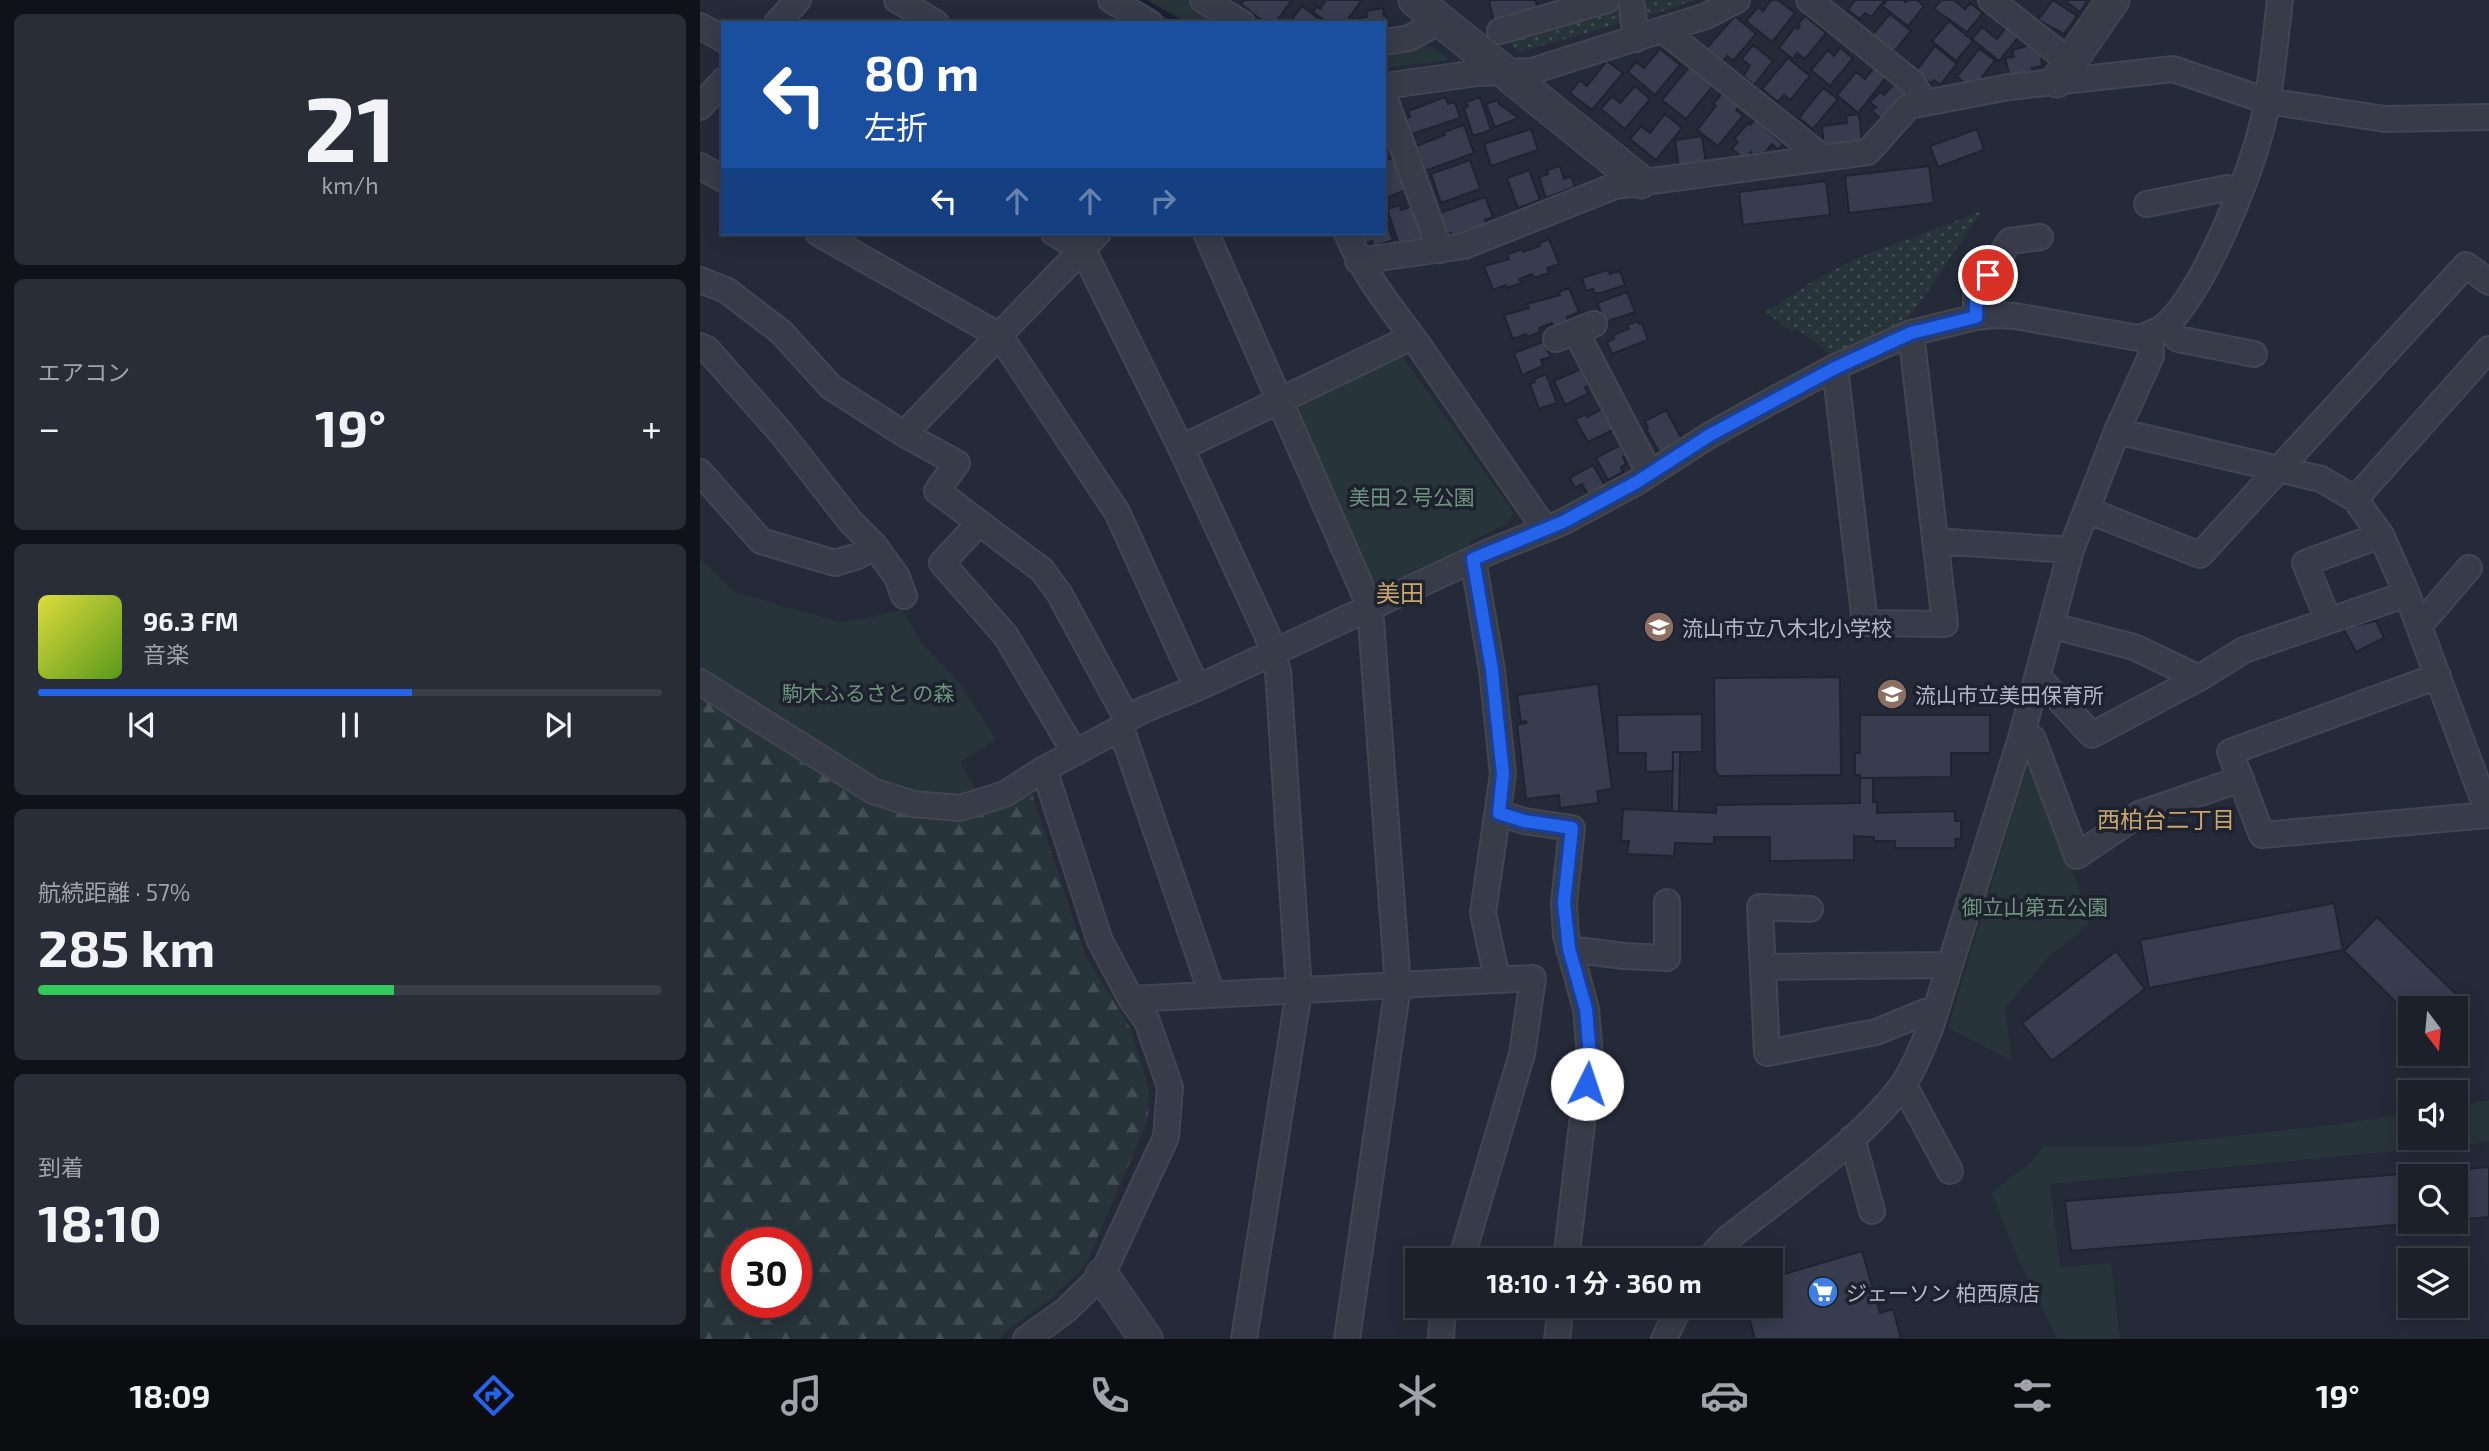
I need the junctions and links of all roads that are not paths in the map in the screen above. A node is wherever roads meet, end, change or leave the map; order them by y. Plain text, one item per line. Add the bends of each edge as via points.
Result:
1 (798, 0) edge
2 (897, 0) edge
3 (1111, 0) edge
4 (1203, 0) edge
5 (1415, 0) edge
6 (1607, 0) edge
7 (1631, 0) edge
8 (1737, 0) edge
9 (1809, 0) edge
10 (1991, 0) edge
11 (2113, 0) edge
12 (2280, 0) edge
13 (778, 21) edge
14 (933, 21) edge
15 (1147, 21) edge
16 (1239, 21) edge
17 (1441, 21) junction
18 (700, 26) edge
19 (1663, 30) junction
20 (1500, 31) dead end
21 (721, 38) edge
22 (1636, 38) junction
23 (1386, 42) edge
24 (2063, 71) junction
25 (1505, 72) junction
26 (721, 83) edge
27 (1386, 86) edge
28 (2267, 101) junction
29 (1386, 102) edge
30 (1924, 103) junction
31 (700, 107) edge
32 (2489, 117) edge
33 (1822, 157) junction
34 (700, 166) edge
35 (721, 178) edge
36 (1641, 182) junction
37 (2239, 193) junction
38 (2147, 204) dead end
39 (822, 235) edge
40 (1063, 235) edge
41 (1207, 235) edge
42 (1348, 235) edge
43 (2040, 237) dead end
44 (1091, 241) edge
45 (1440, 250) junction
46 (1358, 261) junction
47 (700, 280) edge
48 (2489, 282) edge
49 (1976, 317) junction
50 (2158, 330) junction
51 (1575, 331) dead end
52 (1911, 333) junction
53 (1000, 336) junction
54 (1412, 337) junction
55 (700, 346) edge
56 (2489, 349) edge
57 (2254, 354) dead end
58 (1835, 368) junction
59 (1280, 400) junction
60 (2117, 431) junction
61 (904, 434) junction
62 (1181, 448) junction
63 (2279, 469) junction
64 (700, 472) edge
65 (1650, 474) junction
66 (2355, 499) junction
67 (2087, 510) junction
68 (978, 524) junction
69 (1545, 529) junction
70 (2381, 535) junction
71 (1935, 541) junction
72 (874, 545) junction
73 (2071, 550) junction
74 (1473, 559) junction
75 (2469, 568) dead end
76 (2407, 594) junction
77 (904, 596) dead end
78 (1370, 607) junction
79 (2328, 620) junction
80 (2418, 622) junction
81 (2053, 626) junction
82 (1273, 652) junction
83 (2438, 676) junction
84 (2039, 677) junction
85 (2199, 678) junction
86 (700, 682) edge
87 (1197, 688) junction
88 (1124, 724) junction
89 (2021, 738) junction
90 (1075, 753) junction
91 (1044, 769) junction
92 (2241, 779) junction
93 (1499, 813) junction
94 (1667, 902) dead end
95 (1810, 909) dead end
96 (1569, 949) junction
97 (1949, 965) junction
98 (1763, 967) junction
99 (1497, 978) junction
100 (1398, 986) junction
101 (1299, 991) junction
102 (1212, 994) junction
103 (1131, 999) junction
104 (1934, 1014) junction
105 (1901, 1087) junction
106 (1852, 1138) junction
107 (1950, 1171) dead end
108 (1872, 1211) dead end
109 (1465, 1248) edge
110 (1567, 1248) edge
111 (1719, 1248) edge
112 (1102, 1275) junction
113 (1445, 1318) edge
114 (1560, 1318) edge
115 (1674, 1318) edge
116 (1026, 1339) edge
117 (1146, 1339) edge
118 (1244, 1339) edge
119 (1347, 1339) edge
120 (1441, 1339) edge
121 (1558, 1339) edge
122 (1664, 1339) edge

1 - 13 street
2 - 14 street
3 - 15 street
4 - 16 street
5 - 17 street
6 - 20 street
7 - 22 street
8 - 19 street
9 - 30 street via 1913,83
10 - 24 street
11 - 24 street
12 - 28 street
17 - 23 street via 1409,38
17 - 25 street
18 - 21 street
19 - 22 street
19 - 33 street
22 - 25 street via 1532,71
24 - 28 street via 2173,69
24 - 30 street
25 - 27 street
25 - 36 street
26 - 31 street
28 - 32 street via 2385,119
28 - 37 street
29 - 45 street
30 - 33 street via 1909,106 1868,152
33 - 36 street
34 - 35 street
36 - 45 street via 1615,186 1464,246
37 - 38 street via 2227,188
37 - 50 street via 2190,298
39 - 53 street
40 - 44 street
41 - 59 street
42 - 46 street
43 - 49 street via 2010,241 1976,292
44 - 53 street
44 - 62 street
45 - 46 street
46 - 54 street
47 - 61 street via 726,290 781,332 831,387
48 - 63 street via 2466,265
49 - 50 street via 2015,316 2138,338
49 - 52 street
50 - 57 street via 2178,339
50 - 60 street
51 - 65 street
52 - 58 street
52 - 71 street
53 - 61 street
53 - 87 street via 1117,512
54 - 59 street
54 - 69 street
55 - 72 street via 782,434 849,522
56 - 66 street
58 - 65 street via 1710,435
58 - 71 street via 1865,624 1945,624
59 - 62 street
59 - 78 street
60 - 63 street
60 - 67 street
61 - 68 street via 957,463 937,491
62 - 82 street
63 - 66 street via 2321,479
63 - 67 street via 2200,555
64 - 72 street via 761,541 835,563
65 - 69 street
66 - 70 street
67 - 73 street
68 - 88 street via 1042,570 1059,593
68 - 90 street via 942,563 1006,636
69 - 74 street
70 - 76 street
70 - 79 street via 2305,563
71 - 73 street
72 - 77 street via 897,577
73 - 81 street
74 - 78 street
74 - 93 street via 1503,774
75 - 80 street
76 - 79 street
76 - 80 street
78 - 82 street
78 - 100 street
79 - 85 street via 2244,650
80 - 83 street
81 - 84 street
81 - 85 street via 2134,647
82 - 87 street
82 - 101 street via 1278,671
83 - 92 street via 2230,752
83 - 92 street via 2489,815 2262,835
84 - 85 street via 2092,735
84 - 89 street
86 - 91 street via 873,792 912,804 960,808 1005,794
87 - 88 street via 1143,710
88 - 90 street
88 - 102 street
89 - 92 street via 2033,739 2077,856 2139,814
89 - 97 street
90 - 91 street
91 - 103 street via 1100,941
93 - 96 street via 1572,828 1564,903
93 - 99 street via 1483,912
94 - 96 street via 1667,958
95 - 98 street via 1760,907
96 - 110 street via 1586,1009 1590,1056
97 - 98 street
97 - 104 street
98 - 104 street via 1767,1053 1875,1032 1925,1012
99 - 100 street
99 - 109 street via 1533,978 1522,1054
100 - 101 street
100 - 119 street
101 - 102 street
101 - 118 street
102 - 103 street
103 - 112 street via 1147,1021 1170,1087 1166,1137
104 - 105 street
105 - 106 street
105 - 107 street
106 - 108 street
106 - 111 street
112 - 116 street via 1066,1310
112 - 117 street
113 - 120 street
114 - 121 street
115 - 122 street

